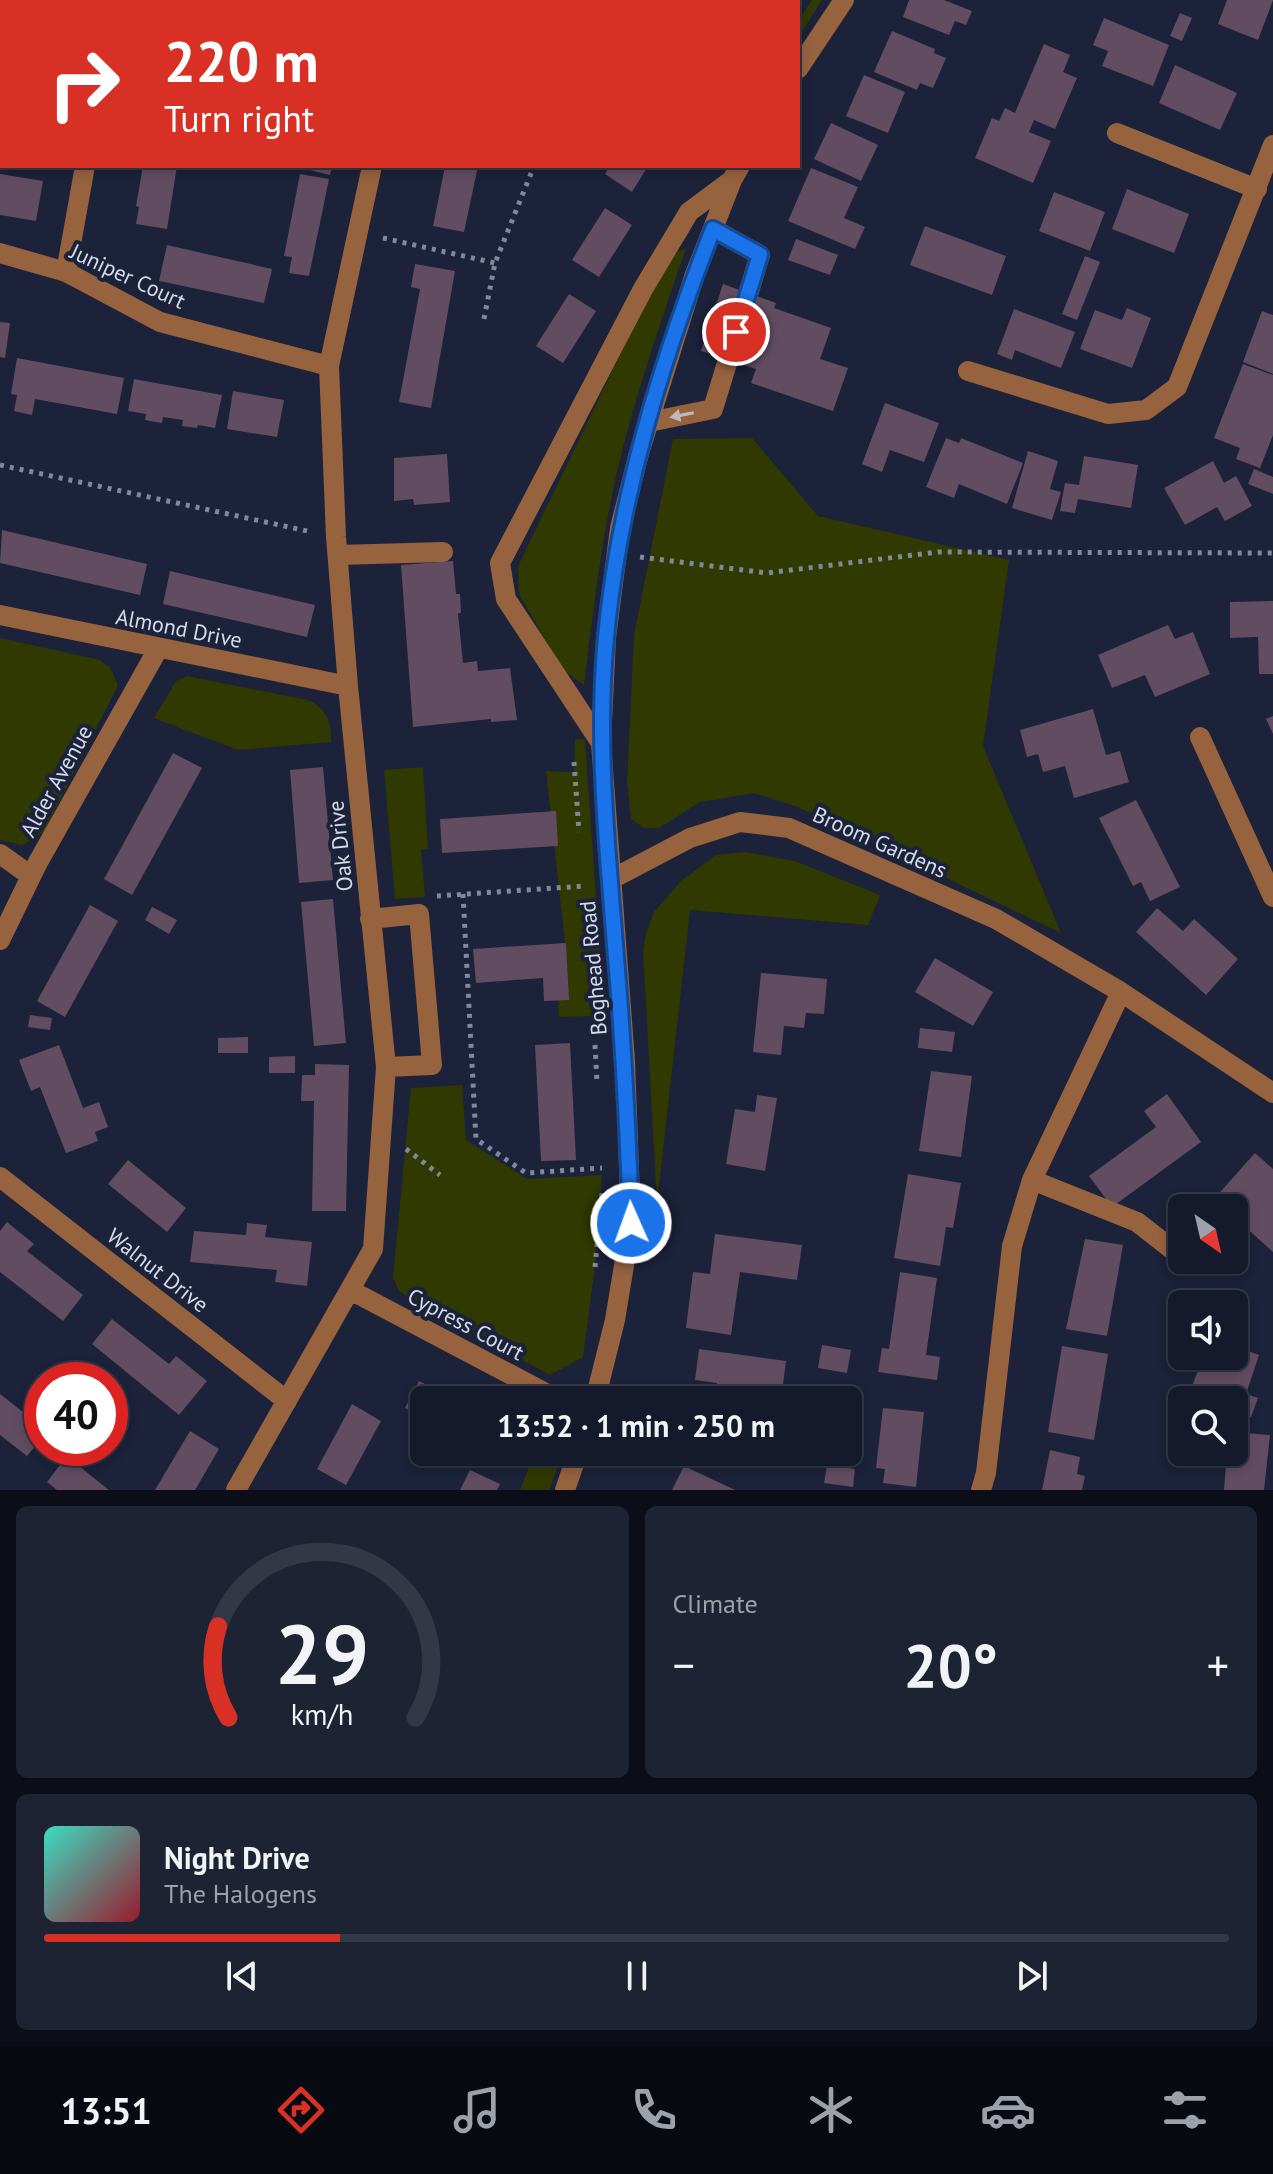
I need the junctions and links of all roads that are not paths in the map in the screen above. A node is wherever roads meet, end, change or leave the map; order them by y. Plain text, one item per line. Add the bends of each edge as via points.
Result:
1 (844, 0) edge
2 (800, 66) edge
3 (1117, 133) dead end
4 (1273, 145) edge
5 (85, 168) edge
6 (372, 168) edge
7 (736, 173) edge
8 (1257, 189) junction
9 (713, 229) junction
10 (0, 253) edge
11 (66, 272) junction
12 (329, 366) junction
13 (968, 371) dead end
14 (649, 422) junction
15 (337, 546) junction
16 (443, 552) dead end
17 (0, 615) edge
18 (158, 649) junction
19 (348, 686) junction
20 (1200, 737) dead end
21 (601, 743) junction
22 (0, 854) edge
23 (31, 876) junction
24 (610, 880) junction
25 (1273, 897) edge
26 (370, 919) junction
27 (0, 940) edge
28 (1121, 992) junction
29 (386, 1067) junction
30 (1272, 1088) edge
31 (0, 1177) edge
32 (1032, 1180) junction
33 (1168, 1247) edge
34 (350, 1290) junction
35 (532, 1386) edge
36 (598, 1386) edge
37 (287, 1401) junction
38 (573, 1466) edge
39 (236, 1490) edge
40 (565, 1490) edge
41 (981, 1490) edge

1 - 2 street
3 - 8 street
4 - 8 street
5 - 11 street
6 - 12 street, Oak Drive
7 - 9 street, Boghead Road
7 - 21 street via 689,212 500,563 506,599
8 - 13 street via 1177,387 1146,410 1108,414
9 - 14 street, Boghead Road
9 -> 14 street via 760,255 713,409
10 - 11 street, Juniper Court
11 - 12 street, Juniper Court via 160,322
12 - 15 street, Oak Drive
14 - 21 street, Boghead Road via 620,528 606,638
15 - 16 street
15 - 19 street, Oak Drive
17 - 18 street, Almond Drive
18 - 19 street, Almond Drive
18 - 23 street, Alder Avenue
19 - 26 street, Oak Drive
20 - 25 street
21 - 24 street, Boghead Road
22 - 23 street
23 - 27 street, Alder Avenue
24 - 28 street, Broom Gardens via 690,838 740,822 789,828 996,919
24 - 36 street, Boghead Road via 631,1223
26 - 29 street, Oak Drive
26 - 29 street via 419,914 432,1065
28 - 30 street, Broom Gardens
28 - 32 street
29 - 34 street, Oak Drive via 373,1249
31 - 37 street, Walnut Drive
32 - 33 street via 1137,1222
32 - 41 street via 1012,1246
34 - 35 street, Cypress Court
34 - 37 street, Oak Drive
37 - 39 street, Oak Drive
38 - 40 street

